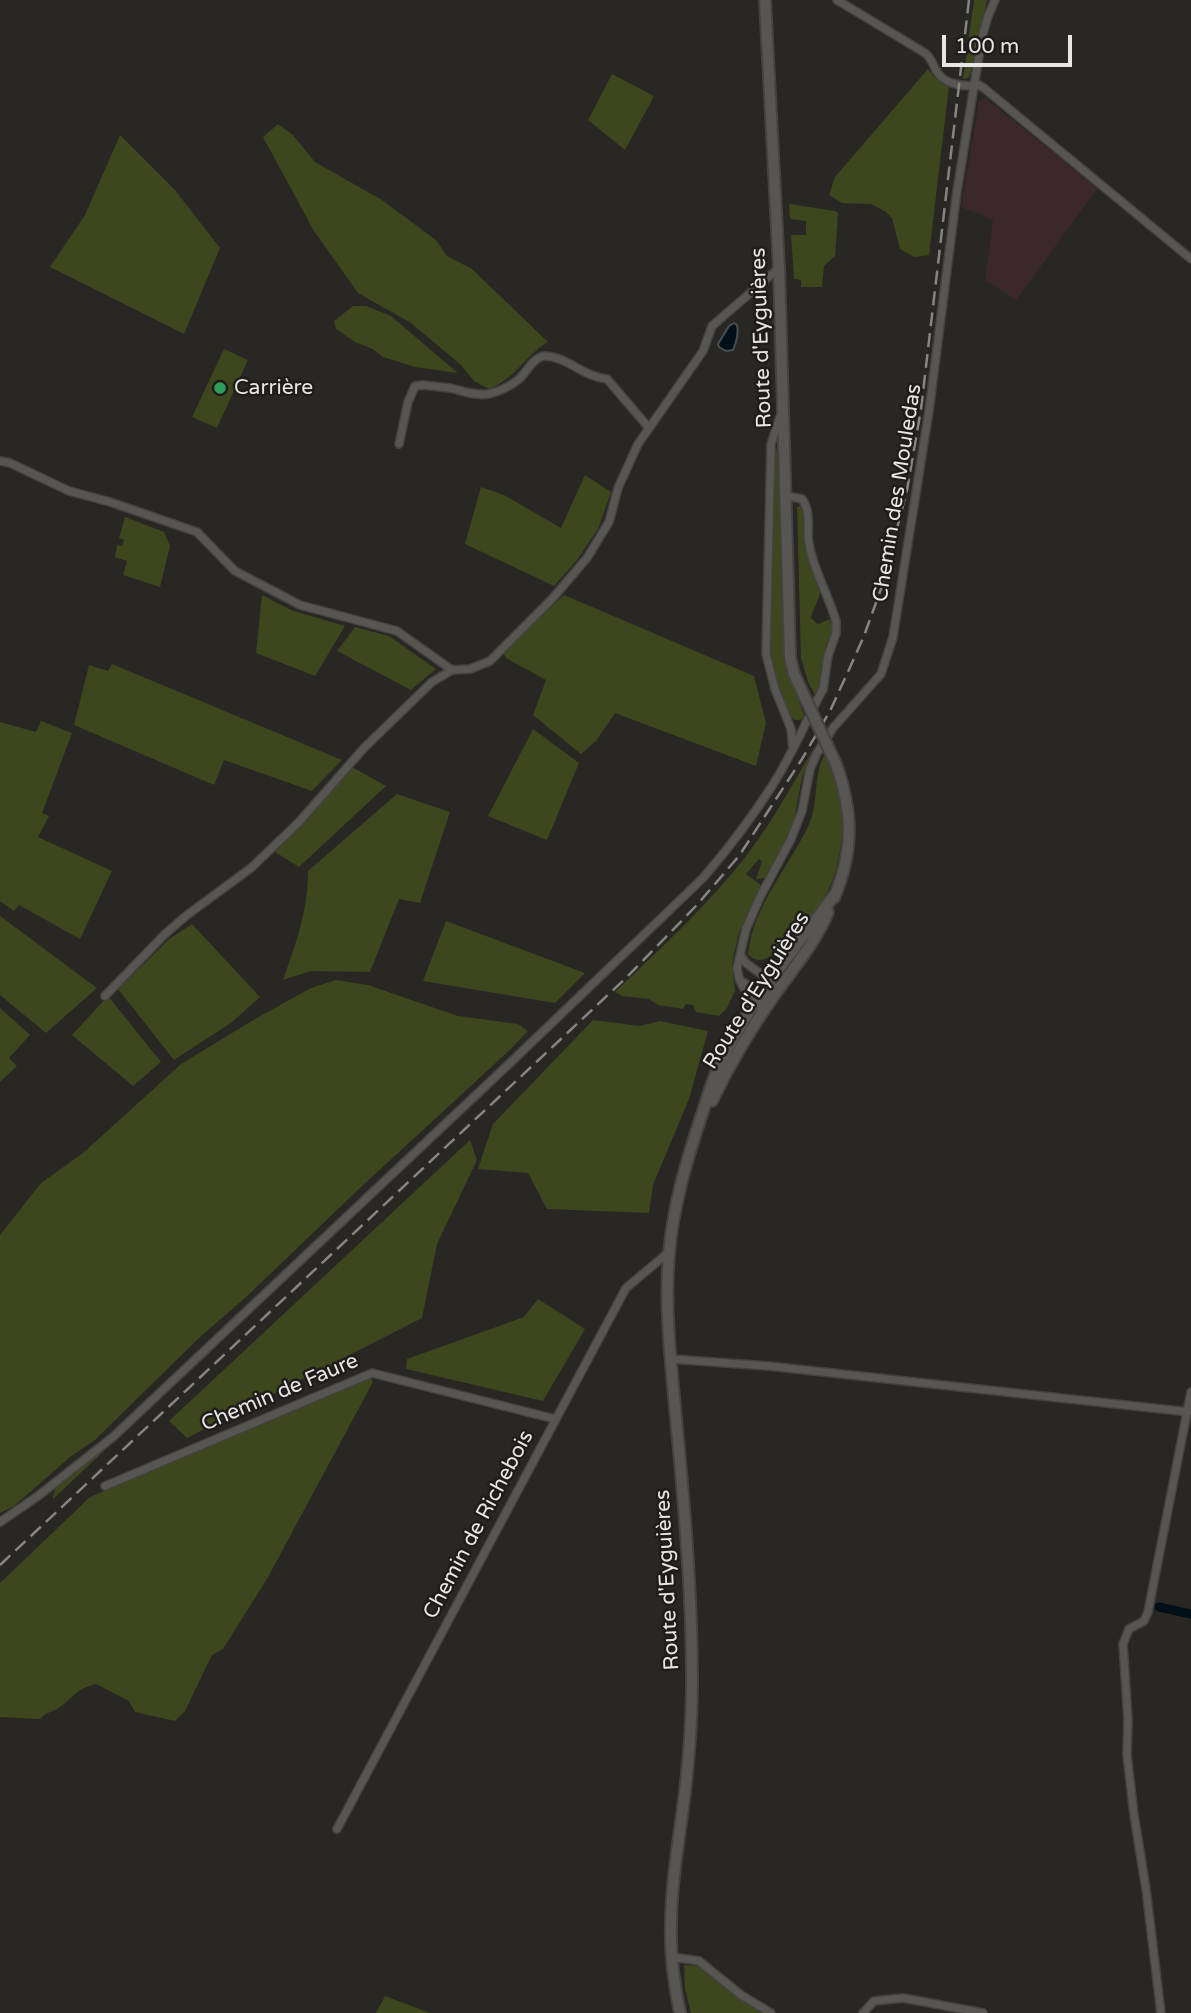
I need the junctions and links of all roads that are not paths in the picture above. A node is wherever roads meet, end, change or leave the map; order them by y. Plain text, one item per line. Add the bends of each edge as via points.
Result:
1 (765, 0) edge
2 (837, 0) edge
3 (995, 0) edge
4 (975, 86) junction
5 (1191, 259) edge
6 (779, 268) junction
7 (784, 406) junction
8 (649, 428) junction
9 (399, 444) dead end
10 (0, 461) edge
11 (786, 496) junction
12 (452, 670) junction
13 (793, 750) junction
14 (741, 956) junction
15 (740, 981) junction
16 (771, 987) junction
17 (105, 996) dead end
18 (755, 1001) junction
19 (691, 1147) junction
20 (669, 1252) junction
21 (671, 1359) junction
22 (1191, 1392) edge
23 (1189, 1412) edge
24 (555, 1419) junction
25 (104, 1486) dead end
26 (0, 1522) edge
27 (337, 1829) dead end
28 (672, 1957) junction
29 (680, 2013) edge
30 (771, 2013) edge
31 (863, 2013) edge
32 (983, 2013) edge
33 (1161, 2013) edge

1 - 6 main road, Route d'Eyguières
2 - 4 street via 925,53 948,82
3 - 4 street, Chemin des Mouledas via 982,37
4 - 5 street via 985,89
4 - 14 street, Chemin des Mouledas via 889,654 877,680 817,753 802,811 746,929
6 - 7 main road, Route d'Eyguières
6 - 8 street via 712,326 703,351
7 - 11 main road, Route d'Eyguières
7 - 13 street via 771,444 766,654 791,729
8 - 9 street via 607,379 547,356 534,362 515,383 488,394 415,386
8 - 12 street via 618,488 609,522 586,558 490,661
10 - 12 street via 69,491 197,532 235,571 300,605 397,631
11 - 13 street via 806,504 810,549 836,621 817,713
11 - 16 main road, Route d'Eyguières, bridge via 790,657 802,694 836,764 849,827 845,869 826,917
12 - 17 street via 432,682 364,748 251,869 165,934
13 - 26 street via 728,848 675,905 113,1437
14 - 15 street, Chemin des Mouledas via 737,968
14 - 16 street
15 - 16 street
15 - 18 street
16 - 18 main road, Route d'Eyguières
16 - 19 main road, Route d'Eyguières
18 - 19 main road, Route d'Eyguières via 715,1075
19 - 20 main road, Route d'Eyguières
20 - 21 main road, Route d'Eyguières
20 - 24 street, Chemin de Richebois via 626,1288
21 - 23 street
21 - 28 main road, Route d'Eyguières via 692,1681 672,1891
22 - 23 street
23 - 33 street via 1149,1612 1129,1629 1123,1644 1127,1755
24 - 25 street, Chemin de Faure via 372,1373
24 - 27 street, Chemin de Richebois
28 - 29 main road, Route d'Eyguières
28 - 30 street via 699,1961
31 - 32 street via 874,2001 903,1998

